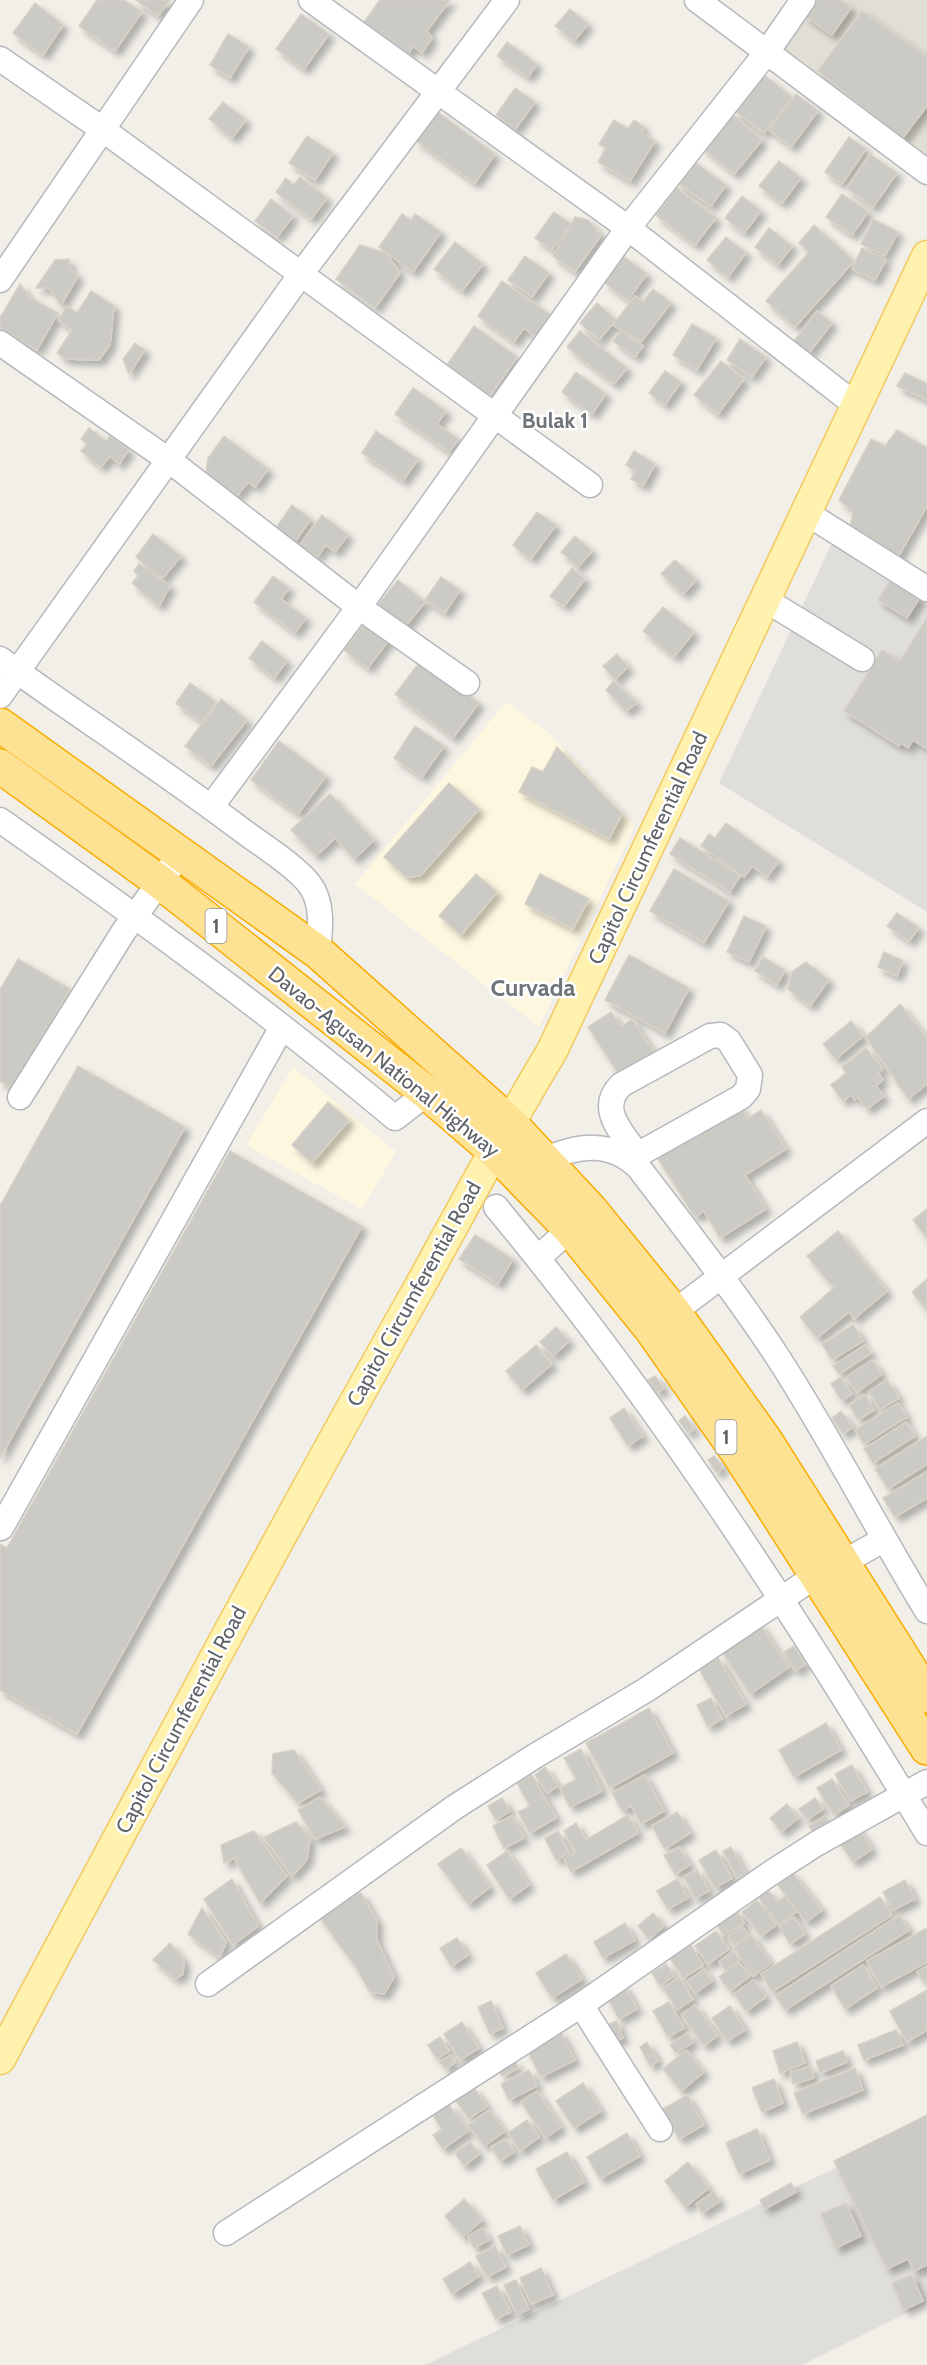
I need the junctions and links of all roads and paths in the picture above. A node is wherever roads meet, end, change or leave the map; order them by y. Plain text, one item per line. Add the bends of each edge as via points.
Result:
1 (191, 0) edge
2 (312, 0) edge
3 (507, 0) edge
4 (697, 0) edge
5 (803, 0) edge
6 (767, 52) junction
7 (0, 59) edge
8 (437, 90) junction
9 (102, 129) junction
10 (927, 172) edge
11 (628, 228) junction
12 (927, 256) edge
13 (301, 274) junction
14 (0, 280) edge
15 (0, 343) edge
16 (857, 406) junction
17 (495, 416) junction
18 (170, 460) junction
19 (590, 485) dead end
20 (805, 512) junction
21 (927, 589) edge
22 (764, 599) junction
23 (359, 607) junction
24 (862, 659) dead end
25 (9, 665) edge
26 (467, 682) dead end
27 (0, 696) edge
28 (0, 725) edge
29 (0, 766) edge
30 (211, 807) junction
31 (0, 820) edge
32 (181, 853) junction
33 (160, 882) junction
34 (136, 915) junction
35 (318, 952) junction
36 (282, 1027) junction
37 (358, 1038) junction
38 (336, 1068) junction
39 (427, 1093) junction
40 (20, 1097) dead end
41 (927, 1121) edge
42 (501, 1136) junction
43 (633, 1157) junction
44 (544, 1160) junction
45 (496, 1207) dead end
46 (570, 1230) junction
47 (538, 1258) junction
48 (721, 1276) junction
49 (674, 1312) junction
50 (1, 1528) edge
51 (883, 1540) junction
52 (830, 1569) junction
53 (781, 1600) junction
54 (927, 1611) edge
55 (927, 1696) edge
56 (927, 1749) edge
57 (927, 1782) edge
58 (904, 1795) junction
59 (927, 1833) edge
60 (207, 1984) dead end
61 (580, 2005) junction
62 (0, 2060) edge
63 (660, 2130) dead end
64 (225, 2233) dead end

1 - 9 street
2 - 8 street
3 - 8 street
4 - 6 street
5 - 6 street
6 - 10 street
6 - 11 street
7 - 9 street
8 - 11 street
8 - 13 street
9 - 13 street
9 - 14 street
11 - 16 street
11 - 17 street
12 - 16 main road, Capitol Circumferential Road
13 - 17 street
13 - 18 street
15 - 18 street
16 - 20 main road, Capitol Circumferential Road
17 - 19 street
17 - 23 street
18 - 23 street
18 - 25 street
20 - 21 street
20 - 22 main road, Capitol Circumferential Road
22 - 24 street
22 - 42 main road, Capitol Circumferential Road via 570,1017
23 - 26 street
23 - 30 street
25 - 27 street
25 - 30 street
28 - 32 highway, Davao-Agusan National Highway / 1
29 - 33 highway, Davao-Agusan National Highway / 1
30 - 35 street via 310,885 319,903
31 - 34 street
32 - 33 street
32 - 35 highway, Davao-Agusan National Highway / 1
33 - 34 street
33 - 37 highway, Davao-Agusan National Highway / 1
34 - 36 street
34 - 40 street
35 - 42 highway, Davao-Agusan National Highway / 1
36 - 38 street
36 - 50 street
37 - 38 street
37 - 39 highway, Davao-Agusan National Highway / 1
38 - 39 street via 395,1118
39 - 42 highway, Davao-Agusan National Highway / 1
41 - 48 street
42 - 44 highway, Davao-Agusan National Highway / 1
42 - 46 highway, Davao-Agusan National Highway / 1
42 - 62 main road, Capitol Circumferential Road via 298,1502
43 - 43 street via 741,1097 750,1075 729,1041 721,1035 710,1036 615,1091 610,1113
43 - 44 street via 597,1147 564,1151
43 - 48 street
44 - 49 highway, Davao-Agusan National Highway / 1 via 591,1210
45 - 47 street
46 - 47 street
46 - 52 highway, Davao-Agusan National Highway / 1 via 651,1329 740,1456
47 - 53 street via 702,1479
48 - 49 street
48 - 51 street via 778,1359
49 - 52 highway, Davao-Agusan National Highway / 1 via 766,1441
51 - 52 street
51 - 54 street
52 - 53 street
52 - 55 highway, Davao-Agusan National Highway / 1
52 - 56 highway, Davao-Agusan National Highway / 1
53 - 58 street
53 - 60 street via 646,1690 455,1807
57 - 58 street
58 - 59 street
58 - 61 street via 768,1875
61 - 63 street
61 - 64 street

